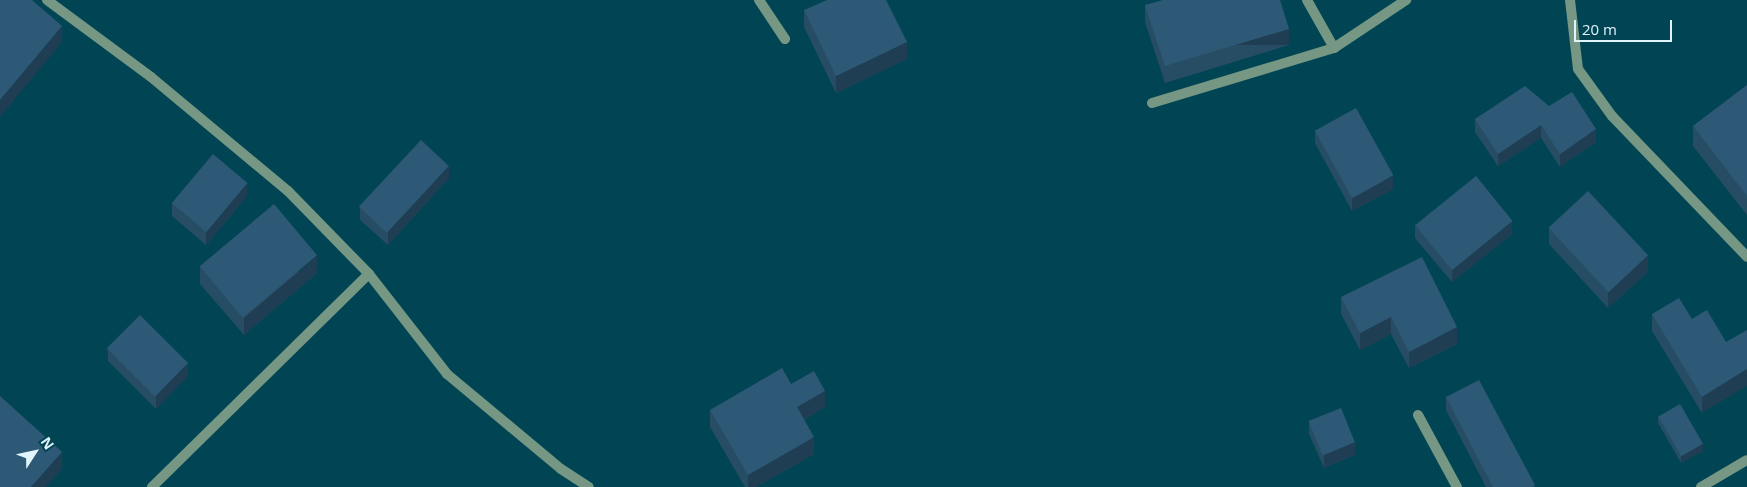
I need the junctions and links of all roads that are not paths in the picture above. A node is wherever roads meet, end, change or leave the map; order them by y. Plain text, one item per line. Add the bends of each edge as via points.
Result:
1 (47, 0) edge
2 (759, 0) edge
3 (1307, 0) edge
4 (1406, 0) edge
5 (1570, 0) edge
6 (785, 39) dead end
7 (1334, 48) junction
8 (1152, 103) dead end
9 (1747, 257) edge
10 (368, 274) junction
11 (1418, 415) dead end
12 (1747, 460) edge
13 (152, 487) edge
14 (589, 487) edge
15 (1457, 487) edge
16 (1701, 487) edge

1 - 10 street via 151,77 288,191
2 - 6 street
3 - 7 street
4 - 7 street
5 - 9 street via 1578,69 1612,116
7 - 8 street
10 - 13 street
10 - 14 street via 447,374 561,469
11 - 15 street
12 - 16 street

